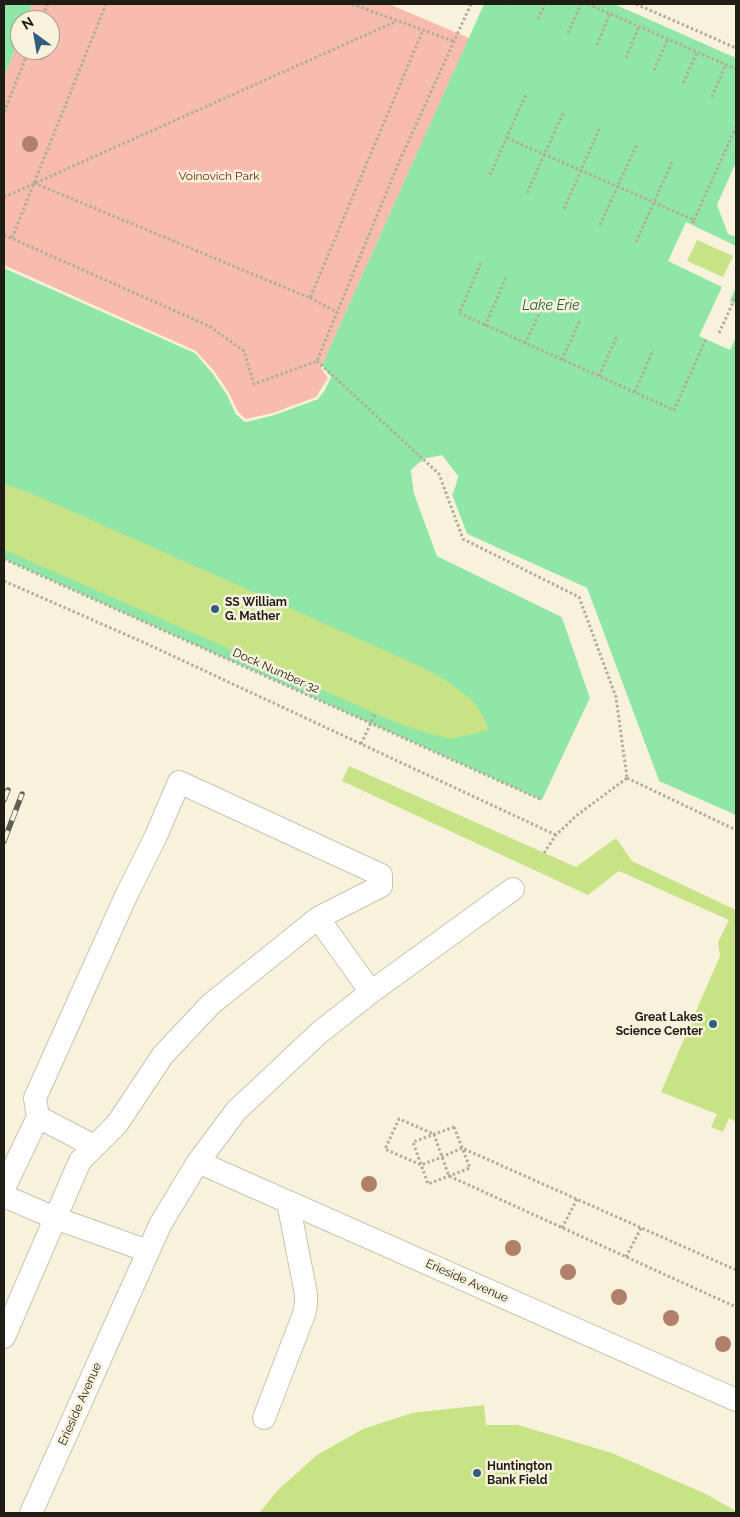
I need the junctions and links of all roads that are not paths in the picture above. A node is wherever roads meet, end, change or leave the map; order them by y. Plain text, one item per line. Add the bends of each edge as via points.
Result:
1 (513, 889) dead end
2 (318, 918) junction
3 (372, 992) junction
4 (38, 1117) junction
5 (94, 1146) junction
6 (198, 1162) junction
7 (4, 1188) edge
8 (4, 1196) edge
9 (288, 1202) junction
10 (55, 1218) junction
11 (148, 1251) junction
12 (4, 1337) edge
13 (736, 1400) edge
14 (264, 1418) dead end
15 (31, 1513) edge

1 - 3 street, Erieside Avenue
2 - 3 street
2 - 4 street via 381,886 381,875 179,782 35,1098
2 - 5 street via 210,1004 163,1055 117,1124
3 - 6 street, Erieside Avenue via 318,1033 236,1111
4 - 5 street
4 - 7 street
5 - 10 street via 80,1161
6 - 9 street, Erieside Avenue
6 - 11 street, Erieside Avenue via 160,1223
8 - 10 street
9 - 13 street, Erieside Avenue
9 - 14 street via 306,1304
10 - 11 street
10 - 12 street
11 - 15 street, Erieside Avenue

